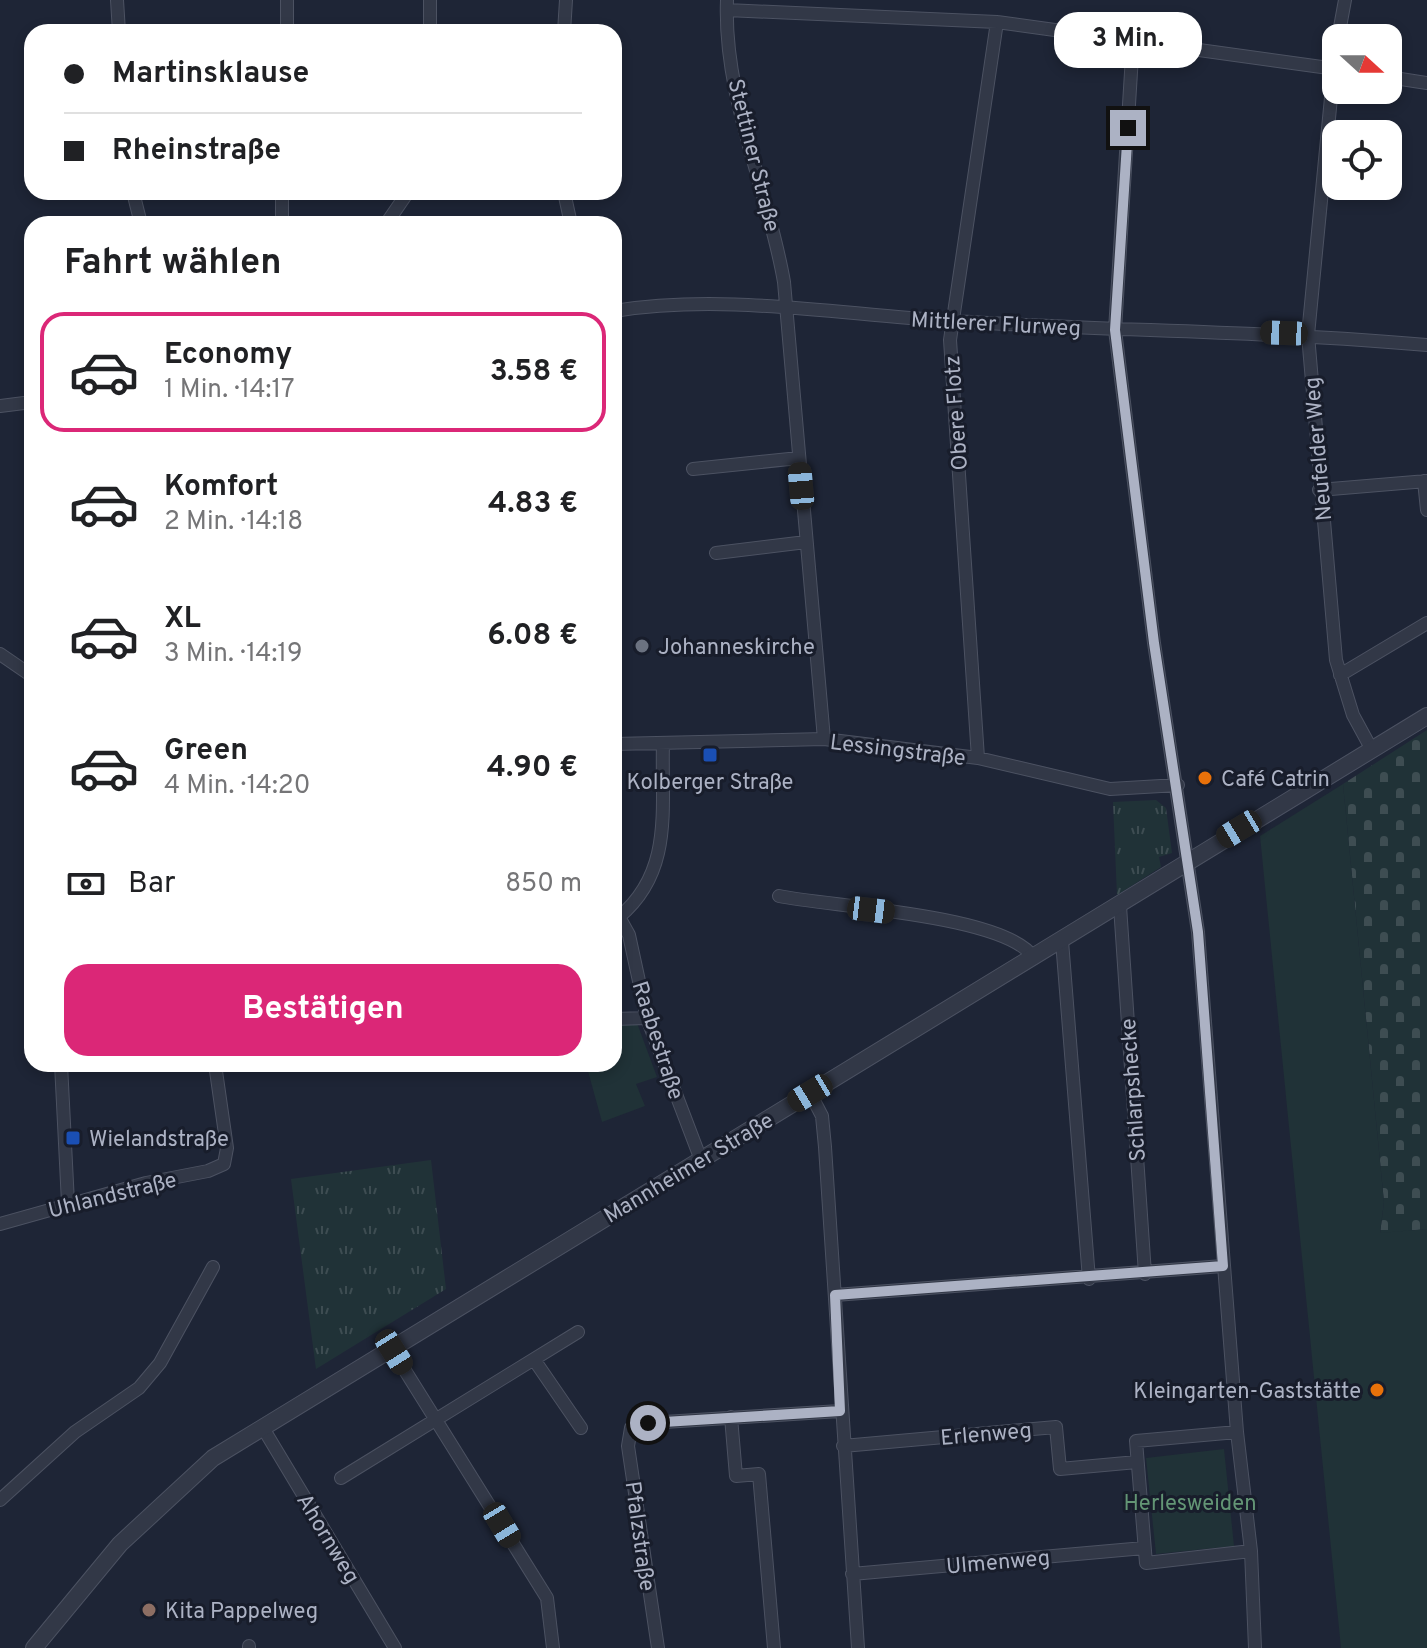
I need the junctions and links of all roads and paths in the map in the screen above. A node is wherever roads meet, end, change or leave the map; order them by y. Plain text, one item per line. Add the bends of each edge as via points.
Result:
1 (117, 0) edge
2 (287, 0) edge
3 (430, 0) edge
4 (566, 0) edge
5 (1345, 0) edge
6 (727, 5) edge
7 (997, 22) junction
8 (118, 24) edge
9 (287, 24) edge
10 (430, 24) edge
11 (564, 24) edge
12 (1341, 24) edge
13 (1133, 40) junction
14 (1322, 67) edge
15 (1402, 79) edge
16 (1427, 83) edge
17 (1331, 104) edge
18 (785, 309) junction
19 (622, 310) edge
20 (953, 321) junction
21 (1115, 330) junction
22 (1308, 335) junction
23 (1427, 345) edge
24 (24, 403) edge
25 (0, 406) edge
26 (799, 458) junction
27 (693, 469) dead end
28 (1426, 481) edge
29 (1319, 490) junction
30 (1427, 510) edge
31 (806, 542) junction
32 (716, 553) dead end
33 (1427, 623) edge
34 (0, 654) edge
35 (24, 670) edge
36 (1340, 675) junction
37 (1427, 716) edge
38 (824, 739) junction
39 (663, 743) junction
40 (622, 744) edge
41 (1372, 750) junction
42 (978, 758) junction
43 (1178, 785) junction
44 (1188, 863) junction
45 (779, 896) dead end
46 (1120, 906) junction
47 (622, 913) edge
48 (622, 925) edge
49 (1062, 941) junction
50 (1034, 958) junction
51 (647, 1018) junction
52 (622, 1019) edge
53 (61, 1072) edge
54 (216, 1072) edge
55 (810, 1093) junction
56 (701, 1160) junction
57 (68, 1203) junction
58 (0, 1224) edge
59 (1223, 1266) junction
60 (213, 1267) dead end
61 (1145, 1274) junction
62 (1089, 1279) junction
63 (835, 1295) junction
64 (578, 1332) dead end
65 (391, 1348) junction
66 (535, 1361) junction
67 (840, 1411) junction
68 (731, 1417) junction
69 (438, 1421) junction
70 (263, 1428) junction
71 (581, 1428) dead end
72 (1237, 1432) junction
73 (843, 1446) junction
74 (1137, 1462) junction
75 (341, 1478) dead end
76 (0, 1500) edge
77 (1144, 1548) junction
78 (1251, 1551) junction
79 (852, 1574) junction
80 (1257, 1626) junction
81 (34, 1648) edge
82 (395, 1648) edge
83 (553, 1648) edge
84 (658, 1648) edge
85 (774, 1648) edge
86 (858, 1648) edge
87 (1255, 1648) edge
88 (1263, 1648) edge

1 - 8 street
2 - 9 street
3 - 10 street
4 - 11 street
5 - 12 street
6 - 7 street
6 - 18 street, Stettiner Straße via 735,93 775,228
7 - 13 street
7 - 20 street, Obere Flotz
13 - 14 street
13 - 21 street
15 - 16 street
17 - 22 street, Neufelder Weg
18 - 19 street, Mittlerer Flurweg via 664,303
18 - 20 street, Mittlerer Flurweg
18 - 26 street
20 - 21 street, Mittlerer Flurweg
20 - 42 street, Obere Flotz via 950,340
21 - 22 street, Mittlerer Flurweg
21 - 43 street via 1154,643
22 - 23 street, Mittlerer Flurweg
22 - 29 street, Neufelder Weg
24 - 25 street
26 - 27 street
26 - 31 street
28 - 29 street
28 - 30 street
29 - 36 street, Neufelder Weg
31 - 32 street
31 - 38 street
33 - 36 street
34 - 35 street
36 - 41 street, Neufelder Weg
37 - 41 street, Mannheimer Straße
38 - 39 street, Lessingstraße
38 - 42 street, Lessingstraße
39 - 40 street, Lessingstraße
39 - 47 street, Raabestraße via 660,854 652,878
41 - 44 street, Mannheimer Straße
42 - 43 street, Lessingstraße via 1110,789
43 - 44 street
44 - 46 street, Mannheimer Straße
44 - 59 street
45 - 50 street via 955,921 1021,942
46 - 49 street, Mannheimer Straße
46 - 61 street, Schlarpshecke
48 - 51 street, Raabestraße via 629,935
49 - 50 street, Mannheimer Straße
49 - 62 street
50 - 55 street, Mannheimer Straße
51 - 52 street
51 - 56 street, Raabestraße
53 - 57 street
54 - 57 street, Uhlandstraße via 227,1148 224,1164
55 - 56 street, Mannheimer Straße
55 - 63 street via 822,1116
56 - 65 street, Mannheimer Straße
57 - 58 street, Uhlandstraße
59 - 61 street
59 - 72 street
60 - 76 street via 160,1363 139,1388 75,1432
61 - 62 street
62 - 63 street
63 - 67 street
64 - 66 street
65 - 69 street
65 - 70 street, Mannheimer Straße
66 - 69 street
66 - 71 street
67 - 68 street, Pfalzstraße
67 - 73 street
68 - 84 street, Pfalzstraße via 631,1428 628,1446
68 - 85 street via 736,1476 759,1474
69 - 75 street
69 - 83 street via 547,1598
70 - 81 street, Mannheimer Straße via 213,1458 148,1515
70 - 82 street, Ahornweg
72 - 74 street via 1136,1441
72 - 78 street
73 - 74 street, Erlenweg via 1056,1427 1060,1469
73 - 79 street
74 - 77 street
77 - 78 street via 1146,1563
77 - 79 street, Ulmenweg
78 - 80 street
79 - 86 street
80 - 87 street
80 - 88 street

